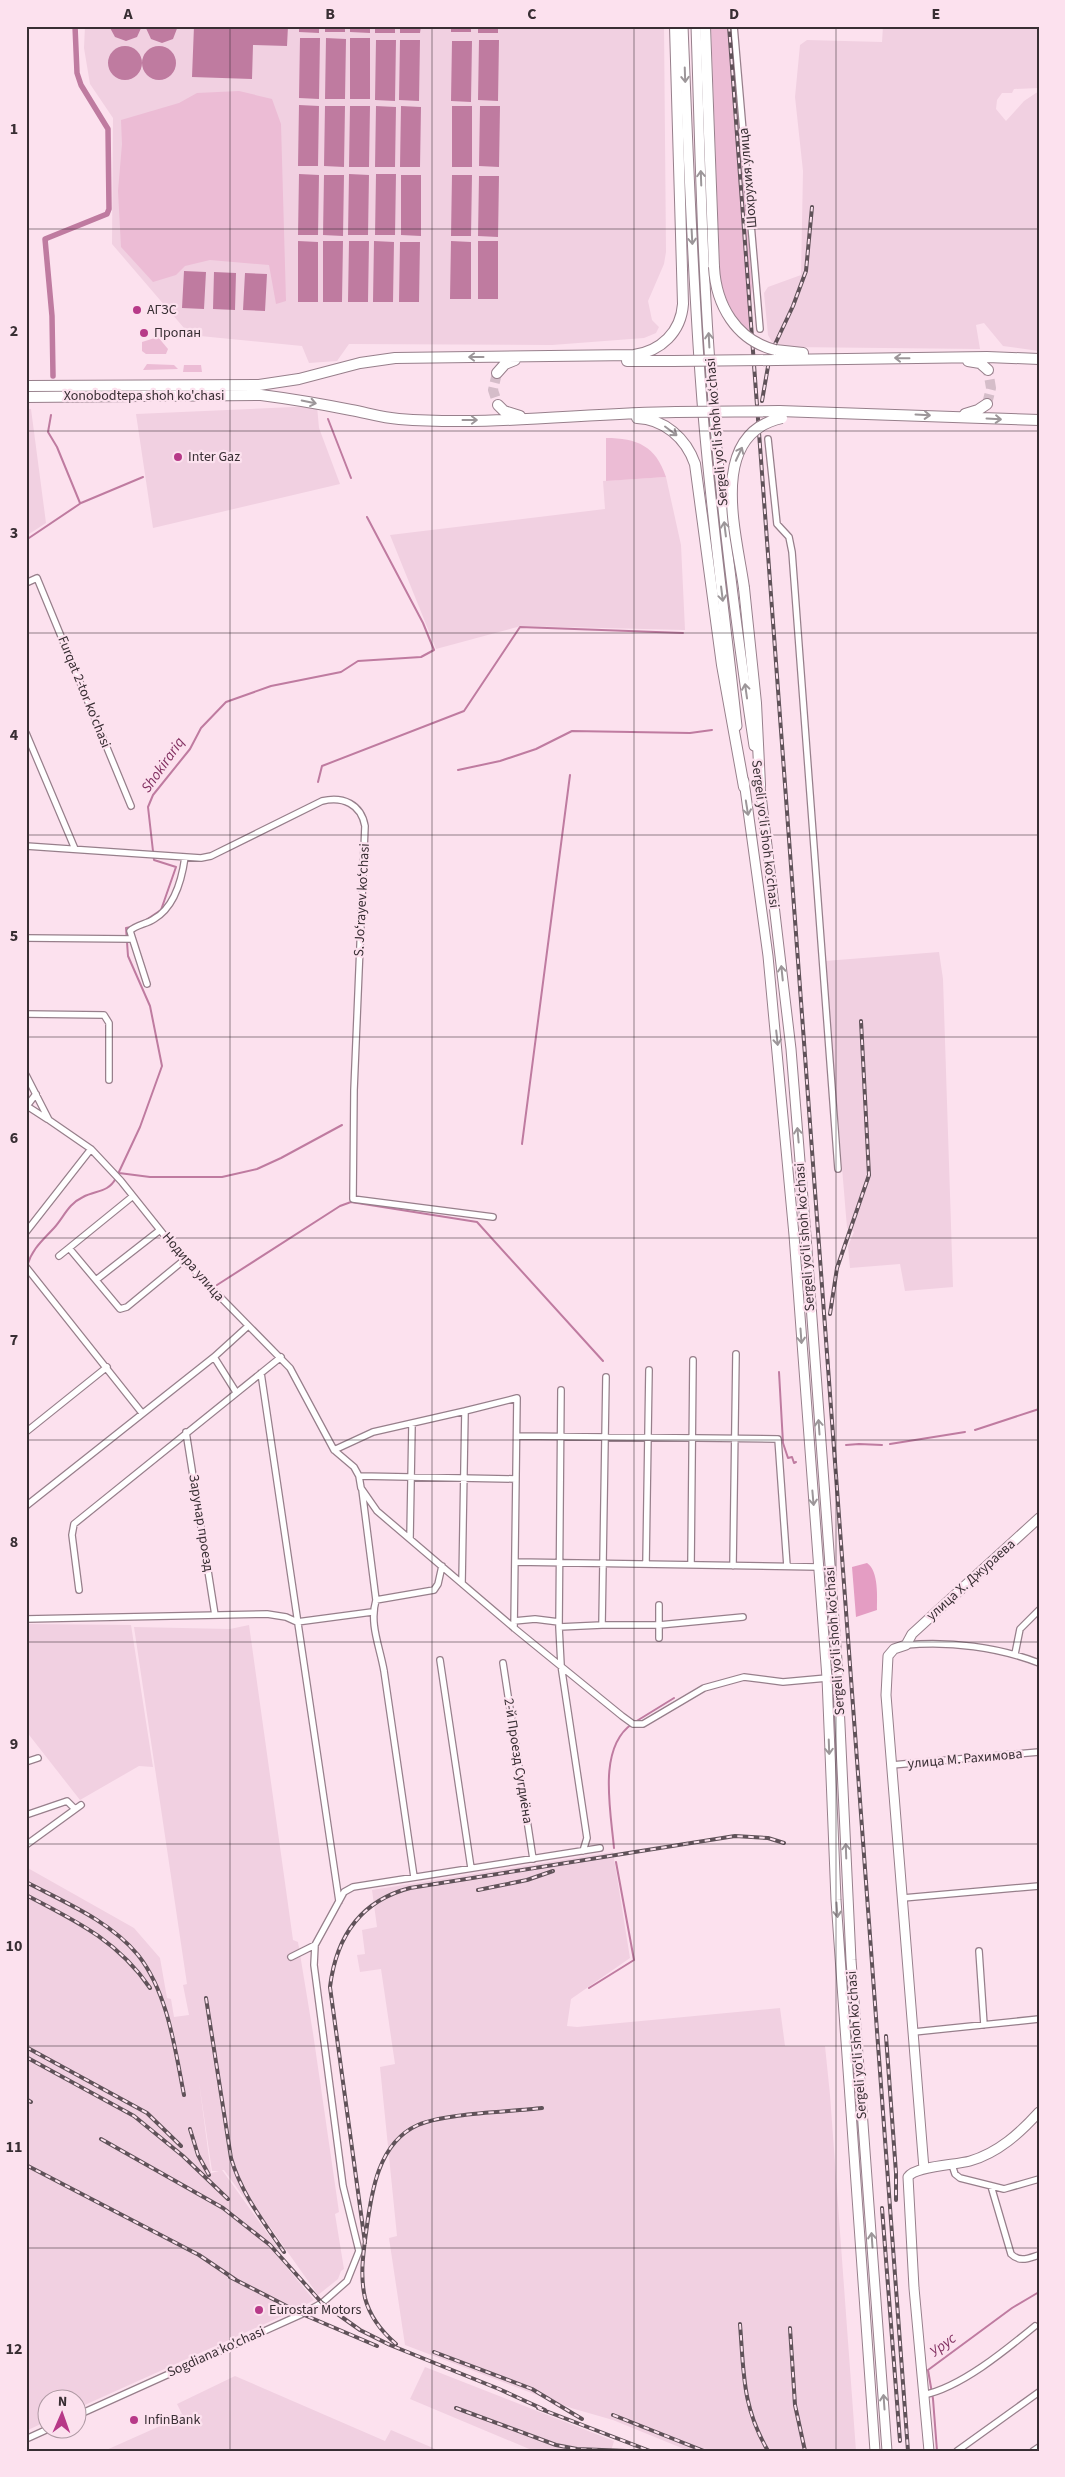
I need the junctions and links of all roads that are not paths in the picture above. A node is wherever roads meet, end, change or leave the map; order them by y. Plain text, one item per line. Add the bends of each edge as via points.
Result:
1 (675, 26) edge
2 (684, 26) edge
3 (696, 26) edge
4 (705, 26) edge
5 (734, 26) edge
6 (760, 330) dead end
7 (776, 355) junction
8 (542, 356) junction
9 (942, 358) junction
10 (1039, 359) edge
11 (988, 370) dead end
12 (497, 373) dead end
13 (26, 386) edge
14 (162, 391) junction
15 (26, 397) edge
16 (986, 404) dead end
17 (498, 405) dead end
18 (781, 415) junction
19 (950, 416) junction
20 (556, 418) junction
21 (1039, 420) edge
22 (768, 439) dead end
23 (26, 583) edge
24 (26, 733) edge
25 (760, 785) junction
26 (744, 787) junction
27 (130, 806) dead end
28 (26, 846) edge
29 (75, 849) junction
30 (185, 858) junction
31 (26, 938) edge
32 (132, 939) junction
33 (147, 984) dead end
34 (26, 1014) edge
35 (26, 1075) edge
36 (109, 1080) dead end
37 (36, 1094) junction
38 (27, 1106) edge
39 (48, 1120) junction
40 (91, 1149) junction
41 (838, 1169) dead end
42 (133, 1196) junction
43 (493, 1217) dead end
44 (160, 1230) junction
45 (26, 1232) edge
46 (70, 1248) junction
47 (59, 1256) dead end
48 (184, 1260) junction
49 (28, 1268) edge
50 (96, 1280) junction
51 (248, 1327) junction
52 (736, 1354) dead end
53 (214, 1357) junction
54 (281, 1357) junction
55 (693, 1360) dead end
56 (106, 1367) junction
57 (649, 1370) dead end
58 (261, 1373) junction
59 (606, 1377) dead end
60 (561, 1390) dead end
61 (236, 1392) junction
62 (465, 1411) junction
63 (142, 1413) junction
64 (412, 1424) junction
65 (26, 1432) edge
66 (186, 1432) junction
67 (517, 1436) junction
68 (561, 1436) junction
69 (605, 1437) junction
70 (648, 1437) junction
71 (692, 1438) junction
72 (735, 1438) junction
73 (334, 1450) junction
74 (360, 1476) junction
75 (411, 1477) junction
76 (464, 1478) junction
77 (516, 1479) junction
78 (362, 1488) junction
79 (26, 1506) edge
80 (1039, 1518) edge
81 (410, 1538) junction
82 (515, 1562) junction
83 (559, 1563) junction
84 (603, 1564) junction
85 (646, 1564) junction
86 (691, 1565) junction
87 (442, 1566) junction
88 (733, 1566) junction
89 (787, 1566) junction
90 (819, 1567) junction
91 (462, 1583) junction
92 (79, 1590) dead end
93 (376, 1600) junction
94 (660, 1605) dead end
95 (1039, 1610) edge
96 (372, 1612) junction
97 (215, 1615) junction
98 (743, 1617) dead end
99 (26, 1619) edge
100 (297, 1622) junction
101 (514, 1624) junction
102 (559, 1625) junction
103 (602, 1625) junction
104 (659, 1625) junction
105 (659, 1638) dead end
106 (906, 1645) junction
107 (1015, 1654) junction
108 (440, 1660) dead end
109 (503, 1663) dead end
110 (1039, 1663) edge
111 (561, 1665) junction
112 (827, 1678) junction
113 (1039, 1752) edge
114 (38, 1758) dead end
115 (26, 1762) edge
116 (892, 1765) junction
117 (81, 1804) dead end
118 (75, 1809) junction
119 (26, 1815) edge
120 (26, 1845) edge
121 (600, 1848) dead end
122 (583, 1851) junction
123 (532, 1858) junction
124 (471, 1868) junction
125 (414, 1877) junction
126 (1039, 1886) edge
127 (903, 1898) junction
128 (339, 1901) junction
129 (314, 1945) junction
130 (980, 1952) dead end
131 (291, 1957) dead end
132 (1039, 2019) edge
133 (984, 2025) junction
134 (914, 2032) junction
135 (1039, 2112) edge
136 (952, 2165) junction
137 (924, 2169) junction
138 (1039, 2179) edge
139 (991, 2186) junction
140 (1039, 2255) edge
141 (1035, 2326) dead end
142 (1039, 2392) edge
143 (929, 2394) junction
144 (88, 2410) edge
145 (38, 2434) edge
146 (26, 2439) edge
147 (1039, 2447) edge
148 (874, 2451) edge
149 (887, 2451) edge
150 (928, 2451) edge
151 (957, 2451) edge
152 (1033, 2451) edge

1 - 8 highway via 684,291 680,321 663,343 644,353
2 -> 26 main road, Sergeli yo‘li shoh ko‘chasi via 691,234 701,389
25 -> 3 main road, Sergeli yo‘li shoh ko‘chasi via 726,533 712,389
4 - 7 highway, bridge via 714,267 718,292 730,318 751,339
5 - 6 street, Шохрухия улица
7 - 8 highway, bridge via 673,361
9 -> 7 highway
8 - 12 highway via 507,363
8 -> 14 highway, Xonobodtepa shoh ko'chasi via 395,358 259,385
9 - 10 highway
9 - 11 highway via 977,362
13 - 14 highway, Xonobodtepa shoh ko'chasi
14 - 15 highway, Xonobodtepa shoh ko'chasi
14 -> 20 highway, Xonobodtepa shoh ko'chasi via 296,399 398,419
16 - 19 highway via 973,412
17 - 20 highway via 515,415
18 -> 19 highway
18 - 20 highway, bridge via 676,412
25 -> 18 highway, bridge via 756,703 731,490 733,468 741,448 752,434
19 -> 21 highway
20 -> 26 highway via 652,420 674,432 690,452 697,474 722,665
22 - 41 street via 777,524 790,537 792,552
23 - 27 street, Furqat 2-tor ko'chasi via 37,578
24 - 29 street
149 -> 25 main road, Sergeli yo‘li shoh ko‘chasi via 851,1960 838,1661 806,1236 791,1049
26 -> 90 main road, Sergeli yo‘li shoh ko‘chasi via 778,1049
28 - 29 street, S. Joʻrayev koʻchasi
29 - 30 street, S. Joʻrayev koʻchasi
30 - 32 street via 174,897 160,915 130,930
30 - 43 street, S. Joʻrayev koʻchasi via 211,856 326,800 344,802 361,812 365,826 354,1090 353,1199
31 - 32 street
32 - 33 street
34 - 36 street via 104,1014 109,1023
35 - 37 street
37 - 38 street
37 - 39 street
38 - 39 street, Нодира улица
39 - 40 street, Нодира улица
40 - 42 street, Нодира улица
40 - 45 street
42 - 44 street, Нодира улица
42 - 46 street
44 - 48 street, Нодира улица
44 - 50 street
46 - 47 street
46 - 50 street
48 - 50 street via 125,1308 118,1307
48 - 51 street, Нодира улица
49 - 56 street
51 - 53 street
51 - 54 street, Нодира улица
52 - 72 street
53 - 61 street
53 - 63 street
54 - 58 street
54 - 73 street, Нодира улица
55 - 71 street
56 - 63 street
56 - 65 street
57 - 70 street
58 - 61 street
58 - 100 street
59 - 69 street
60 - 68 street
61 - 66 street
62 - 64 street
62 - 67 street via 517,1398
62 - 76 street
63 - 79 street
64 - 73 street via 373,1432
64 - 75 street
66 - 92 street via 74,1524 72,1535
66 - 97 street, Зарунар проезд
67 - 68 street
67 - 77 street
68 - 69 street
68 - 83 street
69 - 70 street
69 - 84 street
70 - 71 street
70 - 85 street
71 - 72 street
71 - 86 street
72 - 88 street
72 - 89 street via 778,1439
73 - 74 street, Нодира улица
74 - 75 street
74 - 78 street
75 - 76 street
75 - 81 street
76 - 77 street
76 - 91 street
77 - 82 street
78 - 81 street via 378,1511
78 - 93 street
80 - 106 main road, улица Х. Джураева via 912,1634
81 - 87 street
82 - 83 street
82 - 101 street
83 - 84 street
83 - 102 street
84 - 85 street
84 - 103 street
85 - 86 street
86 - 88 street
87 - 91 street
87 - 93 street via 434,1590
88 - 89 street
89 - 90 street
90 - 112 main road, Sergeli yo‘li shoh ko‘chasi
91 - 101 street
93 - 96 street
94 - 104 street
95 - 107 street via 1020,1629
96 - 100 street
96 - 125 street via 383,1665
97 - 99 street
97 - 100 street via 267,1614
98 - 104 street
100 - 128 street
101 - 102 street via 535,1619
101 - 111 street
102 - 103 street
102 - 111 street
103 - 104 street
104 - 105 street
106 - 107 street via 956,1644
106 - 116 main road, улица Х. Джураева via 892,1651 886,1662
107 - 110 street
108 - 124 street
109 - 123 street, 2-й Проезд Сугдиёна
111 - 112 street via 634,1723 643,1724 704,1688 744,1677 783,1682
111 - 122 street via 587,1838
112 -> 148 main road, Sergeli yo‘li shoh ko‘chasi via 836,1900
113 - 116 street, улица М. Рахимова
114 - 115 street
116 - 127 main road, улица Х. Джураева
117 - 118 street
118 - 119 street via 67,1801
118 - 120 street
121 - 122 street
122 - 123 street
123 - 124 street
124 - 125 street
125 - 128 street via 353,1886
126 - 127 street
127 - 134 main road, улица Х. Джураева
128 - 129 street
129 - 131 street
129 - 144 street, Sogdiana ko'chasi via 343,2186 359,2251 347,2281 322,2303
130 - 133 street
132 - 133 street
133 - 134 street
134 - 137 main road, улица Х. Джураева
135 - 136 main road via 992,2152
136 - 137 main road
136 - 139 street via 960,2178
137 - 143 main road via 912,2172 907,2183
138 - 139 street via 1004,2189
139 - 140 street via 1012,2254 1024,2260
141 - 143 street via 1001,2354
142 - 151 street
143 - 150 main road
145 - 146 street
147 - 152 street

